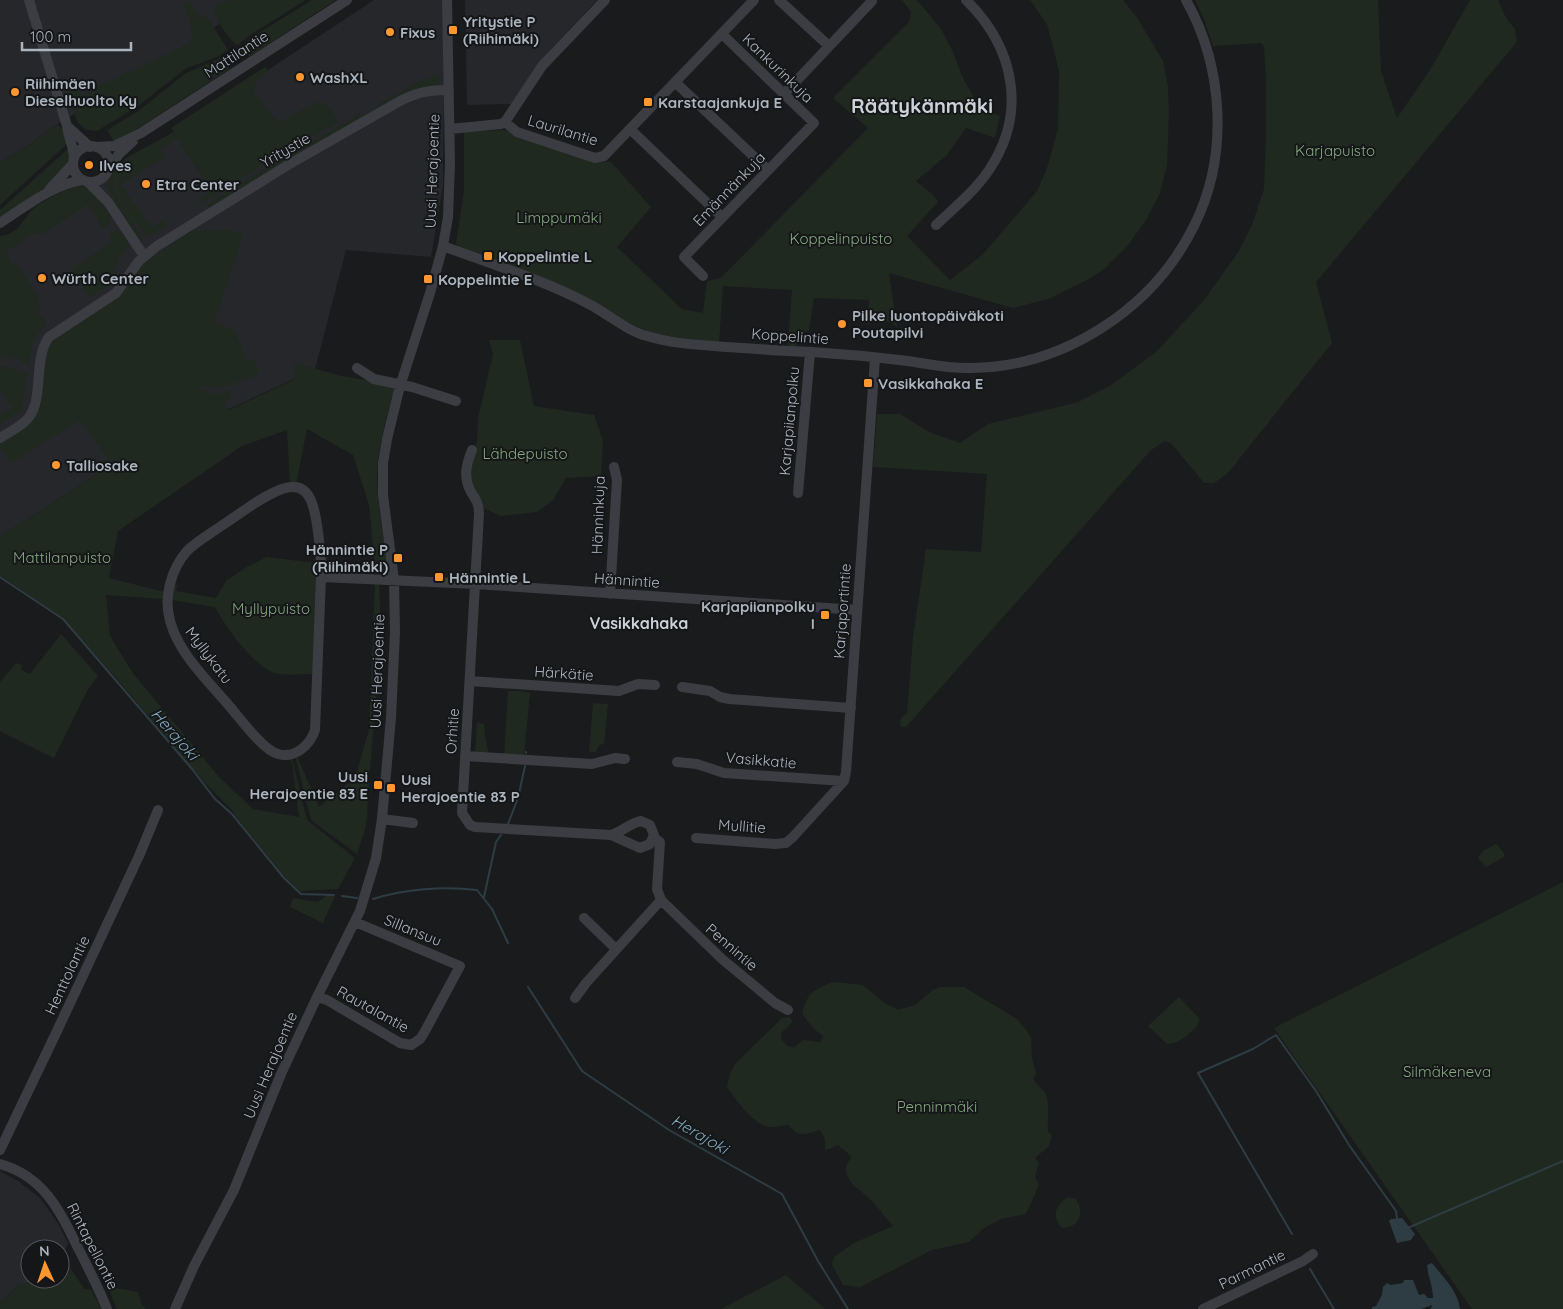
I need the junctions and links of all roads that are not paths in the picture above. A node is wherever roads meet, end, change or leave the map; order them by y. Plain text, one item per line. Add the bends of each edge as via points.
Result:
1 (29, 0) edge
2 (347, 0) edge
3 (447, 0) edge
4 (604, 0) edge
5 (754, 0) edge
6 (779, 0) edge
7 (966, 0) edge
8 (1186, 0) edge
9 (871, 1) edge
10 (722, 34) junction
11 (830, 46) junction
12 (675, 82) junction
13 (449, 90) junction
14 (784, 94) junction
15 (504, 122) junction
16 (814, 124) joint
17 (67, 126) junction
18 (450, 129) junction
19 (630, 129) junction
20 (141, 133) junction
21 (93, 147) junction
22 (74, 161) junction
23 (768, 170) junction
24 (106, 173) junction
25 (86, 181) junction
26 (39, 199) junction
27 (108, 202) junction
28 (722, 217) junction
29 (0, 223) edge
30 (936, 225) dead end
31 (443, 246) junction
32 (144, 256) junction
33 (703, 276) dead end
34 (810, 352) junction
35 (875, 358) junction
36 (357, 368) dead end
37 (400, 386) junction
38 (456, 401) dead end
39 (0, 438) edge
40 (472, 450) dead end
41 (614, 467) dead end
42 (798, 493) dead end
43 (321, 577) junction
44 (394, 580) junction
45 (476, 584) junction
46 (610, 594) junction
47 (858, 610) junction
48 (470, 681) junction
49 (655, 685) dead end
50 (682, 687) dead end
51 (851, 708) junction
52 (465, 756) junction
53 (624, 759) dead end
54 (677, 762) dead end
55 (844, 781) junction
56 (158, 810) dead end
57 (382, 819) junction
58 (413, 823) dead end
59 (611, 835) junction
60 (653, 837) junction
61 (696, 838) dead end
62 (661, 900) junction
63 (584, 918) dead end
64 (355, 922) junction
65 (616, 949) junction
66 (460, 966) joint
67 (317, 996) junction
68 (575, 998) dead end
69 (788, 1010) dead end
70 (0, 1150) edge
71 (0, 1164) edge
72 (1313, 1254) dead end
73 (107, 1309) edge
74 (175, 1309) edge
75 (1203, 1309) edge

1 - 17 street
2 - 20 street, Mattilantie
3 - 13 street, Uusi Herajoentie
4 - 15 street via 542,66
5 - 10 street, Laurilantie
6 - 11 street
7 - 30 street via 985,23 1007,62 1012,109 1004,140 989,170
8 - 35 street, Koppelintie via 1199,29 1215,86 1218,122 1215,158 1198,219 1176,257 1155,284 1106,326 1044,356 972,368
9 - 11 street
10 - 12 street, Laurilantie
10 - 14 street, Kankurinkuja
11 - 14 street
12 - 19 street, Laurilantie
12 - 23 street
13 - 18 street, Uusi Herajoentie
13 - 32 street, Yritystie via 415,93 400,101 282,169
14 - 16 street, Kankurinkuja
15 - 18 street, Laurilantie
15 - 19 street, Laurilantie via 517,132 595,158 604,156
16 - 23 street, Emännänkuja
17 - 21 street
17 - 22 street
18 - 31 street, Uusi Herajoentie via 448,217
19 - 28 street
20 - 21 street, Mattilantie via 114,146
20 - 24 street, Mattilantie via 119,154
21 - 22 street via 80,150
21 - 24 street via 106,154
22 - 25 street via 76,174
22 - 26 street
23 - 28 street, Emännänkuja
24 - 25 street via 94,182
24 - 27 street
25 - 26 street via 68,183
25 - 27 street
26 - 29 street
27 - 32 street
28 - 33 street, Emännänkuja via 684,257
31 - 34 street, Koppelintie via 567,293 645,336 689,344
31 - 37 street, Uusi Herajoentie
32 - 39 street via 116,293 49,338 43,348 32,412 25,422
34 - 35 street, Koppelintie
34 - 42 street, Karjapiianpolku
35 - 47 street, Karjaportintie
36 - 37 street via 374,379
37 - 38 street
37 - 44 street, Uusi Herajoentie via 383,463 383,495
40 - 45 street, Orhitie via 466,475 479,506
41 - 46 street, Hänninkuja via 617,480
43 - 43 street, Myllykatu via 313,504 306,492 290,487 260,500 194,545 177,565 168,588 169,618 181,647 263,745 277,754 288,755 298,751 308,743 315,730
43 - 44 street
44 - 45 street, Hännintie
44 - 57 street, Uusi Herajoentie via 396,632
45 - 46 street, Hännintie
45 - 48 street, Orhitie
46 - 47 street, Hännintie
47 - 51 street, Karjaportintie
48 - 49 street, Härkätie via 619,691 638,684
48 - 52 street, Orhitie
50 - 51 street via 710,691 729,699
51 - 55 street, Karjaportintie
52 - 53 street via 592,764
52 - 59 street, Orhitie via 462,808 470,825
54 - 55 street, Vasikkatie via 697,764 724,773
55 - 61 street, Mullitie via 786,842 774,844
56 - 70 street, Henttolantie
57 - 58 street
57 - 64 street, Uusi Herajoentie via 371,880
59 - 60 street, Orhitie via 640,848 648,845
59 - 60 street via 641,821 650,825
60 - 62 street via 660,842 657,889
62 - 65 street
62 - 69 street, Pennintie via 722,959
63 - 65 street
64 - 66 street, Sillansuu
64 - 67 street, Uusi Herajoentie
65 - 68 street
66 - 67 street, Rautalantie via 424,1033 411,1045 400,1043
67 - 74 street, Uusi Herajoentie via 234,1190
71 - 73 street, Rintapellontie via 29,1178 58,1208
72 - 75 street, Parmantie

